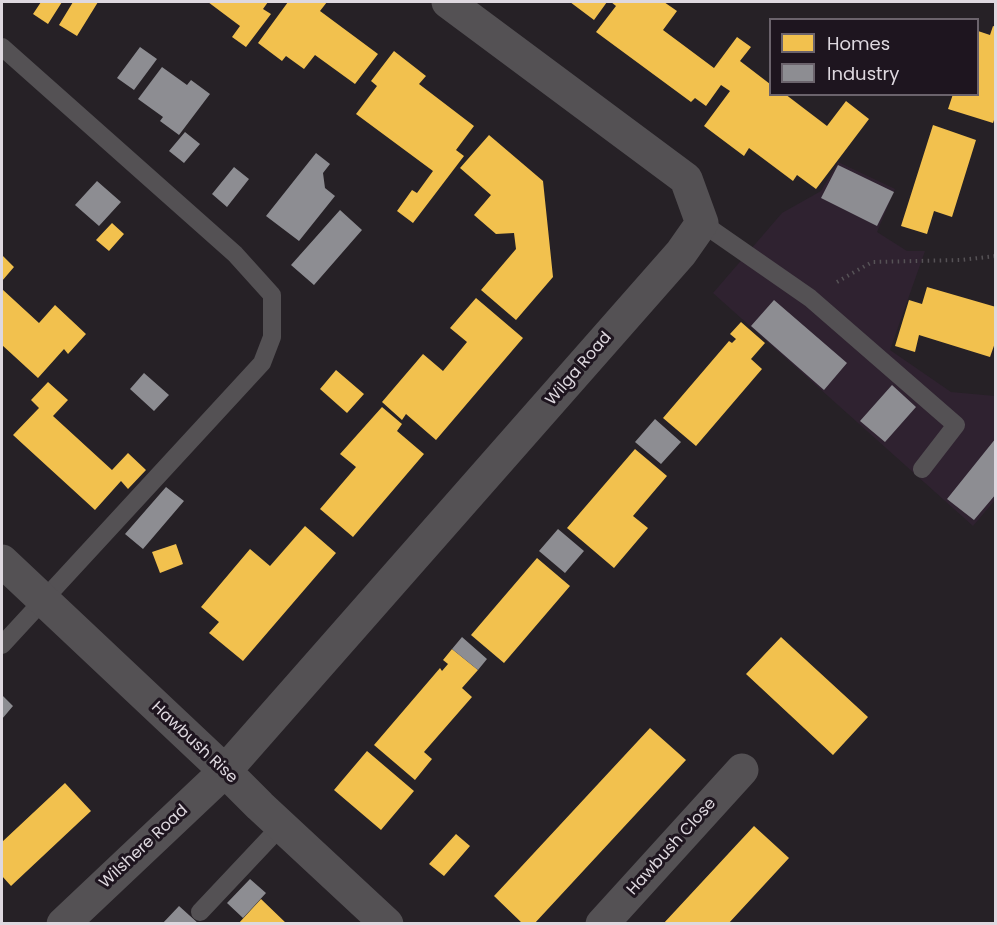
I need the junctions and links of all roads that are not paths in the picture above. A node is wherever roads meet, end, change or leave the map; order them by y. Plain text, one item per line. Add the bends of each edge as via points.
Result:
1 (448, 2) edge
2 (2, 47) edge
3 (702, 223) junction
4 (922, 469) dead end
5 (2, 561) edge
6 (43, 600) junction
7 (2, 645) edge
8 (742, 770) dead end
9 (225, 771) junction
10 (281, 826) junction
11 (200, 912) dead end
12 (63, 924) edge
13 (387, 924) edge
14 (602, 924) edge

1 - 3 street via 686,179
2 - 6 lane via 235,254 272,295 272,337 262,363
3 - 4 lane via 810,298 956,425
3 - 9 street, Wilga Road via 681,254
5 - 6 street, Hawbush Rise
6 - 7 lane
6 - 9 street, Hawbush Rise
8 - 14 street, Hawbush Close
9 - 10 street, Hawbush Rise
9 - 12 street, Wilshere Road
10 - 11 lane
10 - 13 street, Hawbush Rise

